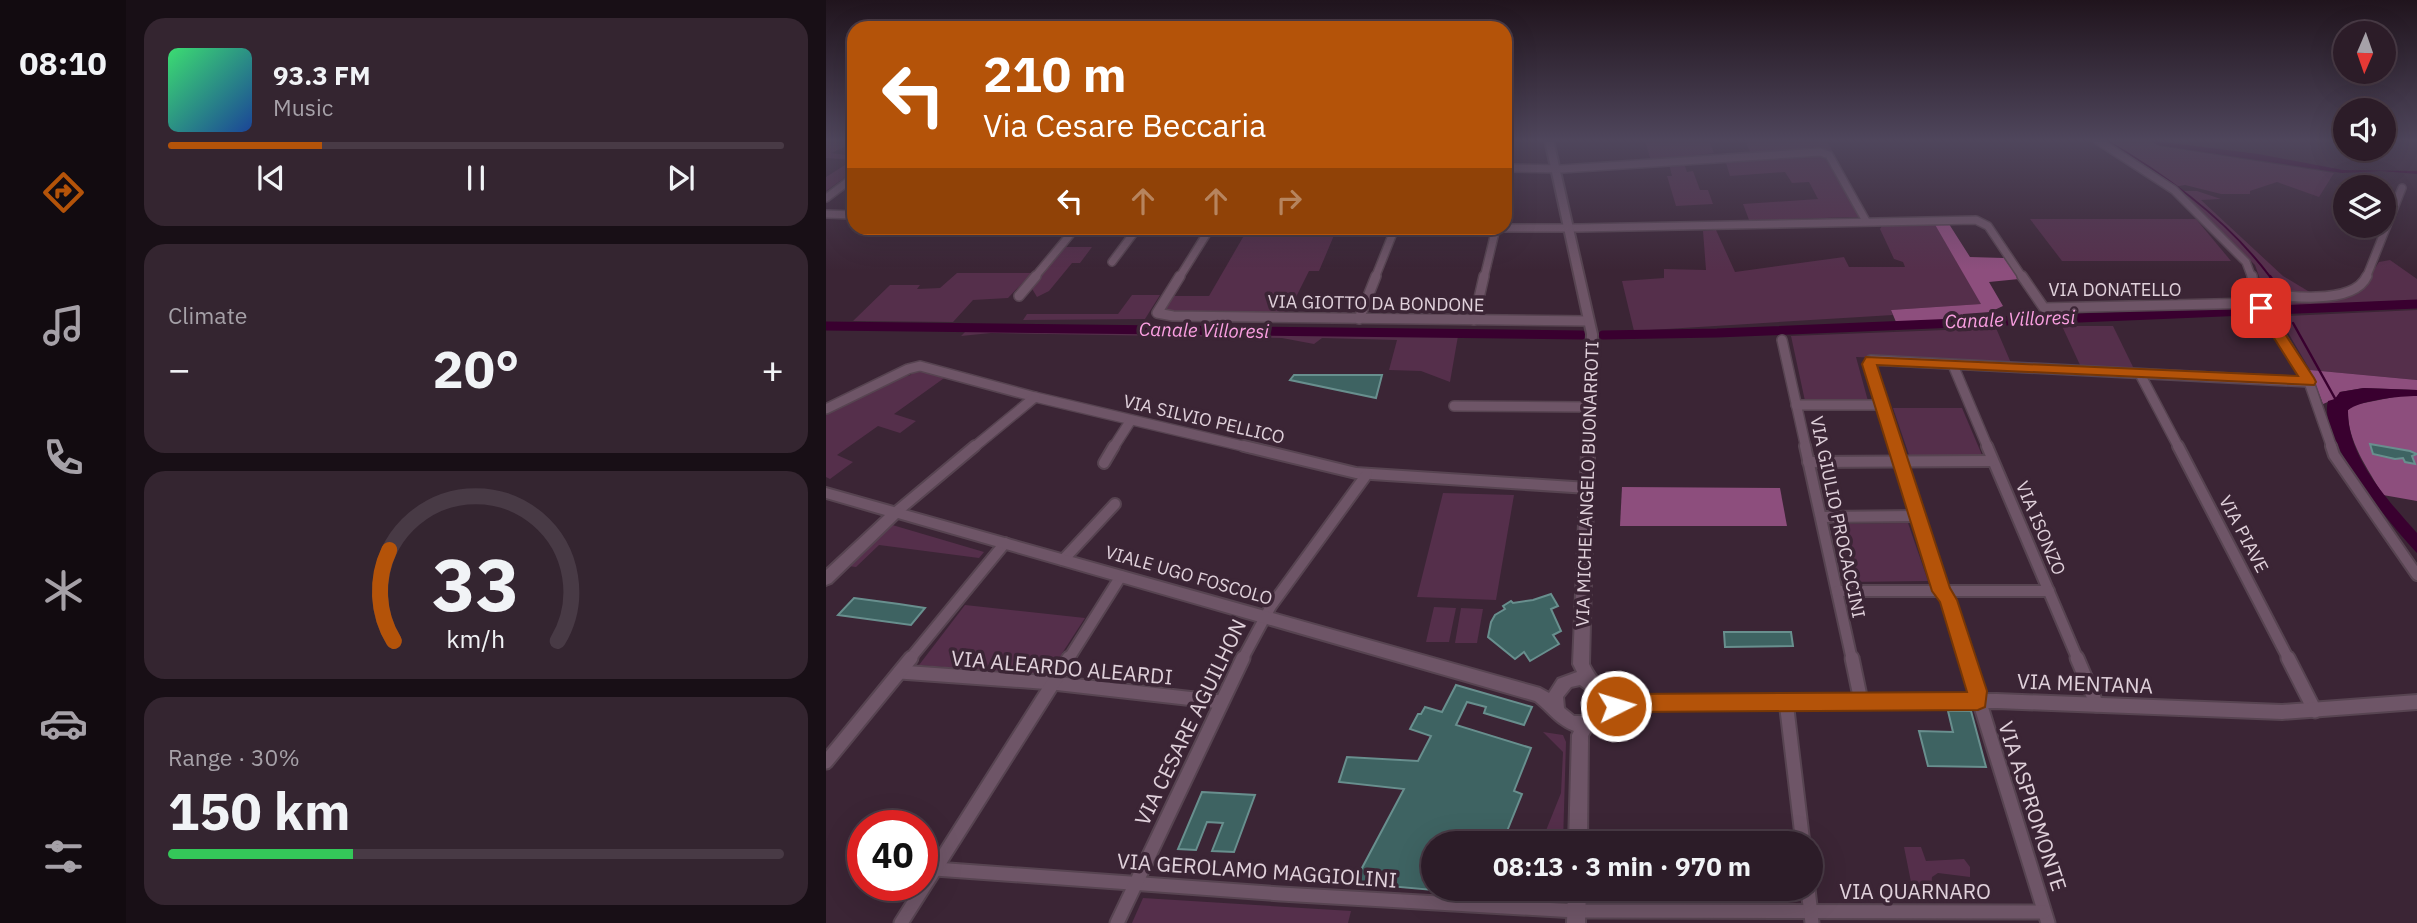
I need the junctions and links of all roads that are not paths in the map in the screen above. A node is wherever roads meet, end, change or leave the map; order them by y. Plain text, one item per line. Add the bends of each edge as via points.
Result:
1 (846, 183) edge
2 (1558, 183) edge
3 (1845, 183) edge
4 (2165, 183) edge
5 (2402, 188) dead end
6 (826, 198) edge
7 (826, 214) edge
8 (847, 215) edge
9 (1866, 221) junction
10 (1512, 228) edge
11 (1568, 229) junction
12 (1070, 235) edge
13 (1132, 235) edge
14 (1206, 235) edge
15 (1392, 235) edge
16 (1494, 235) edge
17 (1112, 262) dead end
18 (2254, 292) junction
19 (1019, 296) dead end
20 (2262, 309) junction
21 (1359, 319) junction
22 (1474, 320) junction
23 (1589, 321) junction
24 (1782, 340) dead end
25 (1953, 365) junction
26 (2140, 374) junction
27 (2309, 382) junction
28 (1035, 397) junction
29 (1796, 405) junction
30 (1882, 405) junction
31 (1454, 406) dead end
32 (1590, 407) junction
33 (826, 409) edge
34 (1131, 420) junction
35 (1901, 461) junction
36 (1992, 461) junction
37 (1808, 462) junction
38 (1104, 463) dead end
39 (1367, 474) junction
40 (1588, 488) junction
41 (826, 493) edge
42 (1115, 504) dead end
43 (894, 513) junction
44 (1918, 516) junction
45 (1821, 517) junction
46 (1005, 543) junction
47 (1063, 560) junction
48 (2417, 575) edge
49 (1121, 576) junction
50 (826, 579) edge
51 (1837, 591) junction
52 (1942, 591) junction
53 (2049, 591) junction
54 (1265, 616) junction
55 (1581, 664) junction
56 (900, 672) junction
57 (1053, 683) junction
58 (1564, 685) junction
59 (1596, 688) junction
60 (1541, 695) junction
61 (1786, 701) junction
62 (1861, 701) junction
63 (1978, 701) junction
64 (1221, 702) junction
65 (2417, 702) edge
66 (1625, 703) junction
67 (2097, 705) junction
68 (1555, 708) junction
69 (2315, 711) junction
70 (1585, 722) junction
71 (831, 750) edge
72 (826, 762) edge
73 (1579, 831) edge
74 (1801, 831) edge
75 (938, 864) edge
76 (938, 869) edge
77 (1136, 883) junction
78 (915, 901) edge
79 (1576, 917) edge
80 (1811, 917) edge
81 (2046, 917) edge
82 (901, 923) edge
83 (1117, 923) edge

1 - 6 street
2 - 11 street, VIA MICHELANGELO BUONARROTI
3 - 9 street
4 - 18 street via 2246,262
5 - 18 street via 2359,287 2319,295
7 - 8 street
9 - 11 street
9 - 20 street, VIA DONATELLO via 1976,220 1988,226 2044,308
10 - 11 street
11 - 23 street, VIA MICHELANGELO BUONARROTI
12 - 19 street
13 - 17 street
14 - 21 street, VIA GIOTTO DA BONDONE via 1158,309 1161,316
15 - 21 street
16 - 22 street
18 - 20 street
20 - 27 street
21 - 22 street, VIA GIOTTO DA BONDONE
22 - 23 street, VIA GIOTTO DA BONDONE
23 - 32 street, VIA MICHELANGELO BUONARROTI
24 - 29 street, VIA GIULIO PROCACCINI
25 - 26 street
25 - 30 street, VIA ASPROMONTE via 1871,360
25 - 36 street, VIA ISONZO
26 - 27 street
26 - 69 street, VIA PIAVE
27 - 48 street via 2334,456
28 - 33 street, VIA SILVIO PELLICO via 920,366
28 - 34 street, VIA SILVIO PELLICO
28 - 43 street
29 - 30 street
29 - 37 street, VIA GIULIO PROCACCINI
30 - 35 street, VIA ASPROMONTE
31 - 32 street
32 - 40 street, VIA MICHELANGELO BUONARROTI
34 - 38 street
34 - 39 street, VIA SILVIO PELLICO
35 - 36 street
35 - 37 street
35 - 44 street, VIA ASPROMONTE
36 - 53 street, VIA ISONZO
37 - 45 street, VIA GIULIO PROCACCINI
39 - 40 street, VIA SILVIO PELLICO
39 - 54 street, VIA CESARE AGUILHON
40 - 55 street, VIA MICHELANGELO BUONARROTI
41 - 43 street, VIALE UGO FOSCOLO
42 - 47 street
43 - 46 street, VIALE UGO FOSCOLO
43 - 50 street
44 - 45 street
44 - 52 street, VIA ASPROMONTE
45 - 51 street, VIA GIULIO PROCACCINI
46 - 47 street, VIALE UGO FOSCOLO
46 - 56 street
47 - 49 street, VIALE UGO FOSCOLO
49 - 54 street, VIALE UGO FOSCOLO
49 - 57 street
51 - 52 street
51 - 62 street, VIA GIULIO PROCACCINI
52 - 53 street
52 - 63 street, VIA ASPROMONTE
53 - 67 street, VIA ISONZO
54 - 60 street, VIALE UGO FOSCOLO
54 - 64 street, VIA CESARE AGUILHON
55 - 58 street
55 - 59 street, VIA MICHELANGELO BUONARROTI
56 - 57 street, VIA ALEARDO ALEARDI
56 - 71 street
57 - 64 street, VIA ALEARDO ALEARDI
57 - 75 street
58 - 59 street
58 - 60 street
58 - 68 street
59 - 66 street, VIA MENTANA
59 - 70 street via 1602,704
60 - 68 street, VIALE UGO FOSCOLO
61 - 62 street, VIA MENTANA
61 - 66 street, VIA MENTANA
61 - 74 street
62 - 63 street, VIA MENTANA
63 - 67 street, VIA MENTANA
63 - 81 street, VIA ASPROMONTE
64 - 77 street, VIA CESARE AGUILHON
65 - 69 street, VIA MENTANA
66 - 70 street, VIA MENTANA
67 - 69 street, VIA MENTANA
68 - 70 street via 1560,716
70 - 73 street
71 - 72 street
76 - 77 street, VIA GEROLAMO MAGGIOLINI
77 - 79 street, VIA GEROLAMO MAGGIOLINI
77 - 83 street, VIA CESARE AGUILHON
78 - 82 street
79 - 80 street, VIA QUARNARO
80 - 81 street, VIA QUARNARO

